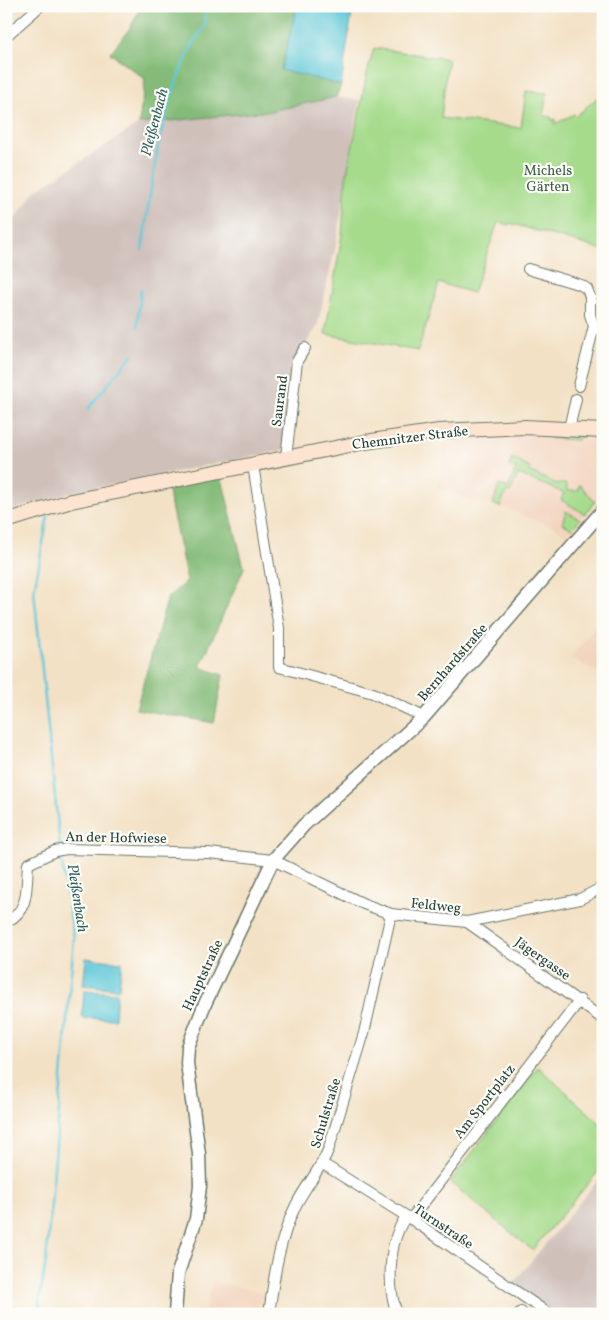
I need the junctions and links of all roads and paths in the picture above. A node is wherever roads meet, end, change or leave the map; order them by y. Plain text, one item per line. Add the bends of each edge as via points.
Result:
1 (40, 6) edge
2 (6, 36) edge
3 (528, 270) dead end
4 (305, 348) dead end
5 (579, 386) dead end
6 (576, 399) dead end
7 (569, 428) junction
8 (603, 431) edge
9 (286, 458) junction
10 (253, 464) junction
11 (603, 510) edge
12 (6, 521) edge
13 (424, 717) junction
14 (273, 860) junction
15 (603, 887) edge
16 (391, 914) junction
17 (6, 922) edge
18 (467, 922) junction
19 (580, 1000) junction
20 (603, 1018) edge
21 (322, 1164) junction
22 (408, 1218) junction
23 (174, 1314) edge
24 (269, 1314) edge
25 (397, 1314) edge
26 (549, 1314) edge

1 - 2 street
3 - 5 street via 587,289 594,326
4 - 9 street, Saurand via 298,361
6 - 7 street
7 - 8 main road, Chemnitzer Straße
7 - 9 main road, Chemnitzer Straße via 439,431
9 - 10 main road, Chemnitzer Straße
10 - 12 main road, Chemnitzer Straße via 71,501
10 - 13 street, Bernhardstraße via 279,628 279,667 373,692
11 - 13 street, Bernhardstraße
13 - 14 street, Hauptstraße via 304,825
14 - 16 street, Feldweg
14 - 17 street, An der Hofwiese via 208,852 55,851 28,864 24,907
14 - 23 street, Hauptstraße via 188,1047 200,1186 196,1219 178,1273
15 - 18 street, Feldweg via 580,899
16 - 18 street, Feldweg
16 - 21 street, Schulstraße via 364,1033
18 - 19 street, Jägergasse
19 - 20 street, Jägergasse
19 - 22 street, Am Sportplatz
21 - 22 street, Turnstraße
21 - 24 street, Schulstraße via 296,1204 282,1239
22 - 25 street, Am Sportplatz via 398,1228 393,1255 392,1300
22 - 26 street, Turnstraße

